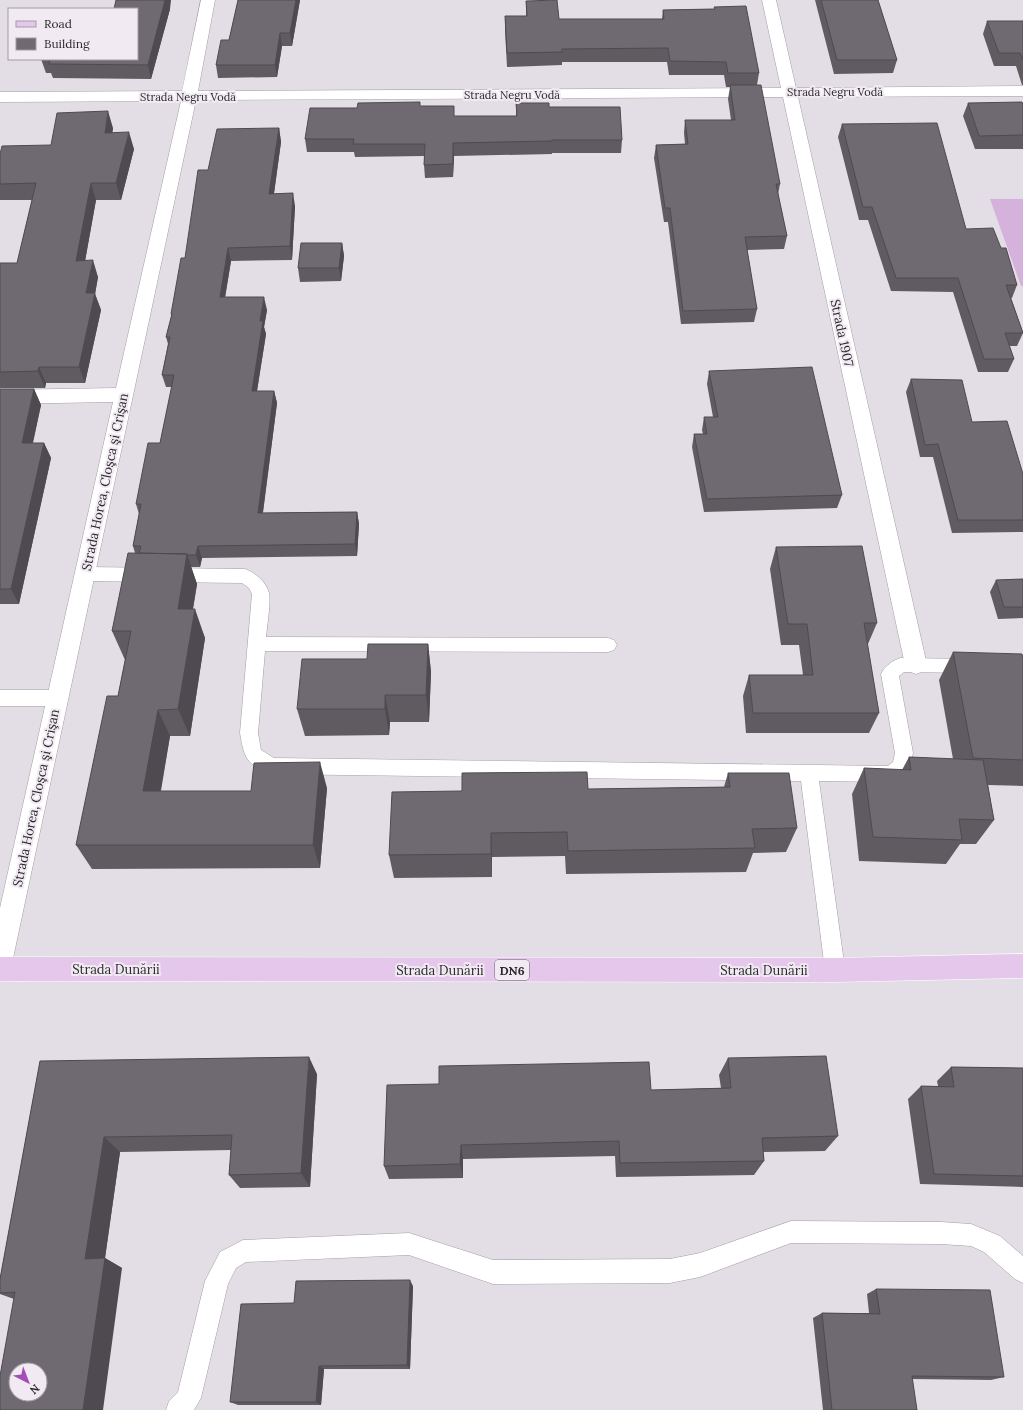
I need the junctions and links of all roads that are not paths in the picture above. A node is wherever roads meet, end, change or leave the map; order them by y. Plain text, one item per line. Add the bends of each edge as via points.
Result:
1 (208, 0) edge
2 (768, 0) edge
3 (789, 92) junction
4 (1023, 92) edge
5 (0, 97) edge
6 (189, 97) junction
7 (124, 395) junction
8 (0, 397) edge
9 (84, 574) junction
10 (257, 644) junction
11 (608, 645) dead end
12 (916, 665) junction
13 (989, 666) edge
14 (0, 698) edge
15 (58, 698) junction
16 (809, 774) junction
17 (0, 963) edge
18 (1023, 966) edge
19 (0, 969) edge
20 (835, 970) junction
21 (1023, 1271) edge
22 (178, 1410) edge

1 - 6 street, Strada Horea, Cloşca şi Crişan
2 - 3 street, Strada 1907
3 - 4 street, Strada Negru Vodă
3 - 6 street, Strada Negru Vodă
3 - 12 street, Strada 1907
5 - 6 street, Strada Negru Vodă
6 - 7 street, Strada Horea, Cloşca şi Crişan
7 - 8 street
7 - 9 street, Strada Horea, Cloşca şi Crişan
9 - 10 lane via 245,576 255,583 261,593
9 - 15 street, Strada Horea, Cloşca şi Crişan
10 - 11 lane
10 - 16 lane via 249,733 253,754 271,766
12 - 13 lane
12 - 16 lane via 900,665 890,674 904,753 901,767 892,774
14 - 15 lane
15 - 17 street, Strada Horea, Cloşca şi Crişan
16 - 20 lane
18 - 20 main road, Strada Dunării / DN6
19 - 20 main road, Strada Dunării / DN6
21 - 22 lane via 992,1244 971,1235 941,1233 790,1232 700,1265 670,1271 494,1272 409,1244 243,1251 228,1260 217,1281 189,1398

